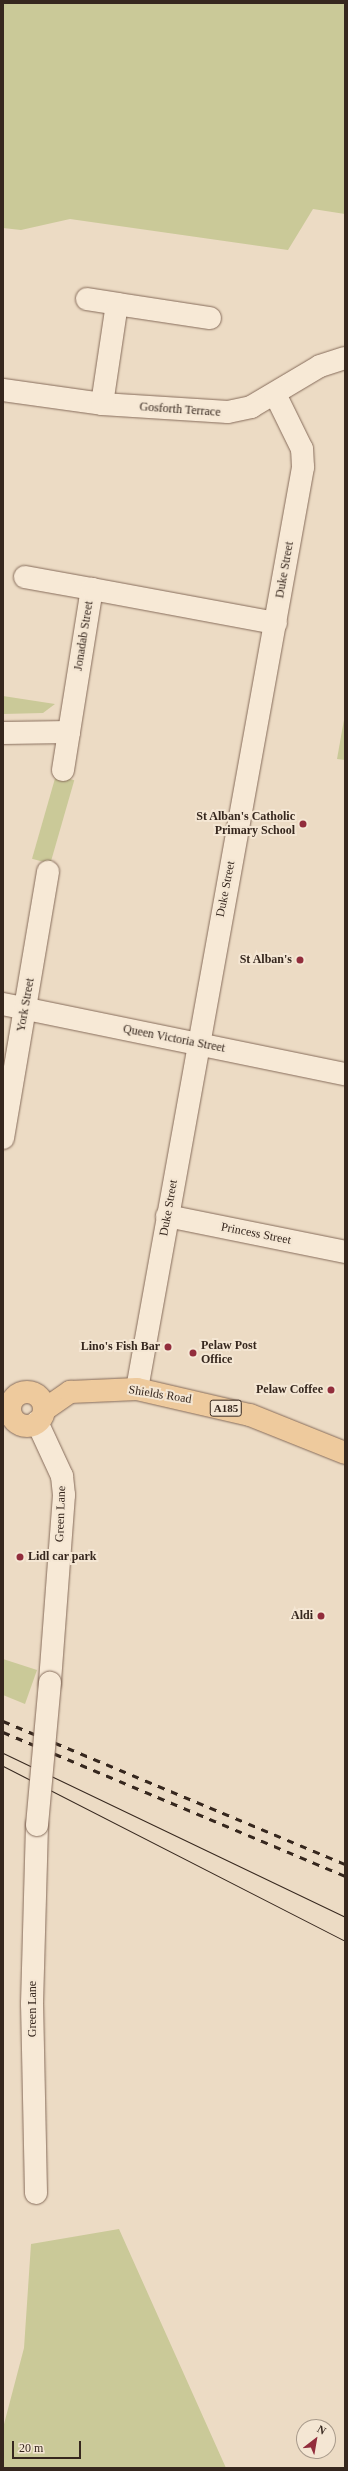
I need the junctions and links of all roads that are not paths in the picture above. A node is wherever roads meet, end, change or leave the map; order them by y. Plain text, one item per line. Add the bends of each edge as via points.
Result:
1 (87, 299) dead end
2 (118, 304) junction
3 (210, 318) dead end
4 (345, 358) edge
5 (3, 390) edge
6 (275, 394) junction
7 (102, 404) junction
8 (25, 577) dead end
9 (92, 589) junction
10 (276, 623) junction
11 (69, 732) junction
12 (3, 733) edge
13 (63, 770) dead end
14 (48, 872) dead end
15 (3, 1004) edge
16 (26, 1008) junction
17 (197, 1043) junction
18 (345, 1074) edge
19 (3, 1138) edge
20 (168, 1216) junction
21 (345, 1252) edge
22 (137, 1389) junction
23 (6, 1405) edge
24 (40, 1416) junction
25 (345, 1453) edge
26 (36, 2193) dead end

1 - 2 street
2 - 3 street
2 - 7 street
4 - 6 street, Gosforth Terrace via 320,366
5 - 7 street, Gosforth Terrace
6 - 7 street, Gosforth Terrace via 228,412
6 - 10 street, Duke Street via 302,449 303,467
8 - 9 street
9 - 10 street, Jonadab Street
9 - 11 street, Jonadab Street
10 - 17 street, Duke Street
11 - 12 street
11 - 13 street, Jonadab Street
14 - 16 street, York Street
15 - 16 street, Queen Victoria Street
16 - 17 street, Queen Victoria Street
16 - 19 street, York Street
17 - 18 street, Queen Victoria Street
17 - 20 street, Duke Street
20 - 21 street, Princess Street
20 - 22 street, Duke Street
22 - 24 main road, Shields Road / A185 via 70,1392
22 - 25 main road, Shields Road / A185 via 250,1415
23 - 24 main road via 15,1396 31,1392 40,1398
24 - 26 street, Green Lane, bridge via 62,1476 64,1495 37,1825 32,2004

